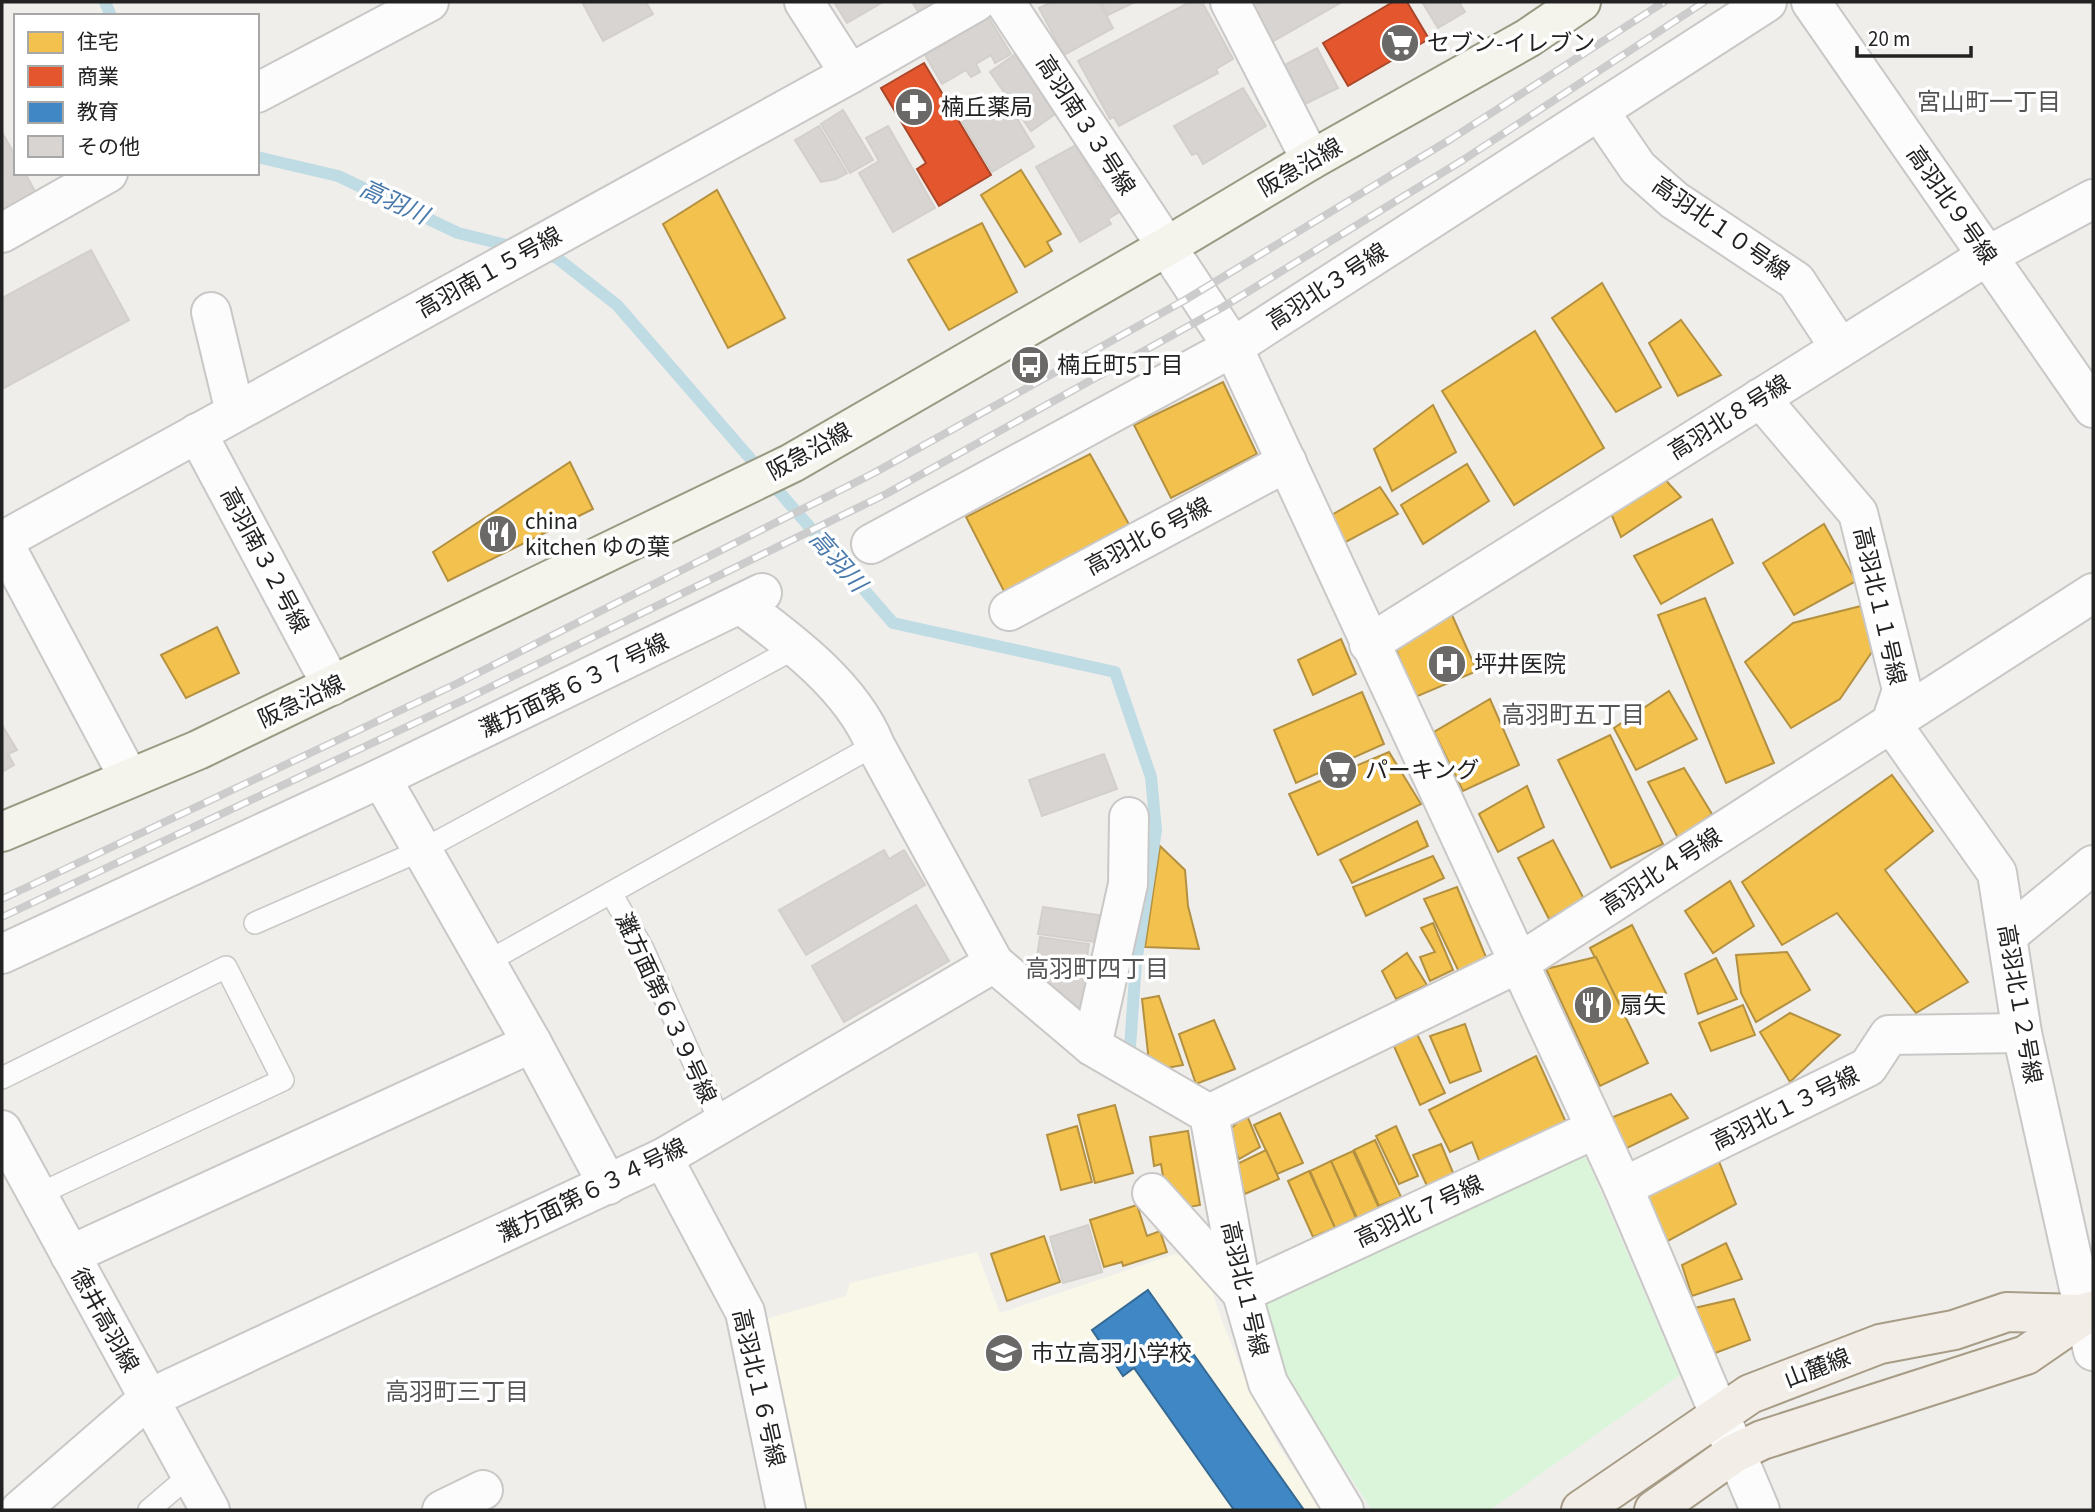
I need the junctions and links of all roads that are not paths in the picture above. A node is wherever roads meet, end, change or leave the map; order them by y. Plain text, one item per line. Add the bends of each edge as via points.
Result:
1 (429, 2) edge
2 (804, 2) edge
3 (976, 2) edge
4 (1005, 2) edge
5 (1230, 2) edge
6 (1581, 2) edge
7 (1767, 2) edge
8 (1811, 2) edge
9 (850, 74) junction
10 (259, 92) edge
11 (1599, 111) junction
12 (1311, 160) junction
13 (104, 175) edge
14 (2093, 199) edge
15 (2, 233) edge
16 (1166, 247) junction
17 (1987, 256) junction
18 (211, 312) dead end
19 (1233, 347) junction
20 (1840, 348) junction
21 (1760, 398) junction
22 (2093, 408) edge
23 (235, 412) junction
24 (197, 433) junction
25 (1287, 462) junction
26 (2, 541) edge
27 (871, 544) dead end
28 (2093, 593) edge
29 (1009, 611) dead end
30 (1369, 644) junction
31 (799, 646) junction
32 (332, 686) junction
33 (1891, 723) junction
34 (875, 745) junction
35 (129, 778) junction
36 (382, 778) junction
37 (1129, 817) dead end
38 (2, 832) edge
39 (424, 849) junction
40 (2093, 865) edge
41 (611, 893) junction
42 (255, 923) dead end
43 (2007, 936) junction
44 (2, 954) edge
45 (487, 962) junction
46 (994, 963) junction
47 (1517, 964) junction
48 (2022, 1033) junction
49 (532, 1043) junction
50 (1098, 1049) junction
51 (2, 1078) edge
52 (1209, 1114) junction
53 (721, 1124) junction
54 (1595, 1129) junction
55 (8, 1156) edge
56 (663, 1158) junction
57 (608, 1185) junction
58 (1623, 1186) junction
59 (1152, 1194) dead end
60 (37, 1195) junction
61 (69, 1255) junction
62 (1242, 1293) junction
63 (2089, 1312) edge
64 (2093, 1351) edge
65 (148, 1399) junction
66 (1718, 1415) junction
67 (1733, 1454) junction
68 (190, 1475) junction
69 (483, 1490) dead end
70 (20, 1510) edge
71 (149, 1510) edge
72 (210, 1510) edge
73 (443, 1510) edge
74 (786, 1510) edge
75 (1344, 1510) edge
76 (1581, 1510) edge
77 (1654, 1510) edge
78 (1760, 1510) edge

1 - 10 street
2 - 9 street
3 - 9 street, 高羽南１５号線
4 - 16 street, 高羽南３３号線
5 - 12 street
6 - 12 street, 阪急沿線 via 1528,38
7 - 11 street, 高羽北３号線
8 - 17 street, 高羽北９号線
9 - 23 street, 高羽南１５号線
11 - 19 street, 高羽北３号線
11 - 20 street, 高羽北１０号線 via 1638,168 1674,200 1796,281
12 - 16 street, 阪急沿線
13 - 15 street
14 - 17 street, 高羽北８号線
16 - 19 street, 高羽南３３号線
16 - 32 street, 阪急沿線 via 792,463
17 - 20 street, 高羽北８号線
17 - 22 street, 高羽北９号線
18 - 23 street
19 - 25 street, 高羽南３３号線
19 - 27 street, 高羽北３号線
20 - 21 street, 高羽北８号線
21 - 30 street, 高羽北８号線
21 - 33 street, 高羽北１１号線 via 1858,513 1902,690
23 - 24 street, 高羽南１５号線
24 - 26 street, 高羽南１５号線
24 - 32 street, 高羽南３２号線
25 - 29 street, 高羽北６号線
25 - 30 street, 高羽南３３号線
26 - 35 street
28 - 33 street, 高羽北４号線
30 - 47 street, 高羽南３３号線
31 - 34 street, 灘方面第６３７号線 via 866,723
31 - 36 street, 灘方面第６３７号線 via 753,598
31 - 39 lane
32 - 35 street, 阪急沿線
33 - 43 street, 高羽北１２号線 via 1997,873
33 - 47 street, 高羽北４号線
34 - 41 lane
34 - 46 street, 灘方面第６３７号線
35 - 38 street, 阪急沿線
36 - 39 street
36 - 44 street, 灘方面第６３７号線
37 - 50 street via 1128,884
39 - 42 lane
39 - 45 street
40 - 43 street
41 - 45 lane
41 - 53 lane, 灘方面第６３９号線 via 643,949
43 - 48 street, 高羽北１２号線
45 - 49 street
46 - 50 street
46 - 53 street, 灘方面第６３４号線
47 - 52 street, 高羽北４号線
47 - 54 street, 高羽南３３号線
48 - 58 street, 高羽北１３号線 via 1889,1035 1868,1067
48 - 63 street, 高羽北１２号線
49 - 57 street
49 - 61 street
50 - 52 street
51 - 60 lane via 226,967 283,1080
52 - 62 street, 高羽北１号線
53 - 56 street, 灘方面第６３４号線
54 - 58 street, 高羽南３３号線
54 - 62 street, 高羽北７号線
55 - 60 street, 徳井高羽線
56 - 57 street, 灘方面第６３４号線
56 - 74 street, 高羽北１６号線 via 745,1312
57 - 65 street, 灘方面第６３４号線
58 - 66 street, 高羽南３３号線
59 - 62 street
60 - 61 street, 徳井高羽線
61 - 65 street, 徳井高羽線
62 - 75 street, 高羽北１号線 via 1268,1383
63 - 64 street, 高羽北１２号線
63 - 66 main road, 山麓線 via 2007,1311 1954,1329 1880,1344 1750,1394
63 - 67 main road via 2026,1355 1816,1421
65 - 68 street, 徳井高羽線
65 - 70 street, 灘方面第６３４号線
66 - 67 street, 高羽南３３号線
66 - 76 main road, 山麓線
67 - 77 main road
67 - 78 street, 高羽南３３号線
68 - 71 lane
68 - 72 street, 徳井高羽線
69 - 73 street

